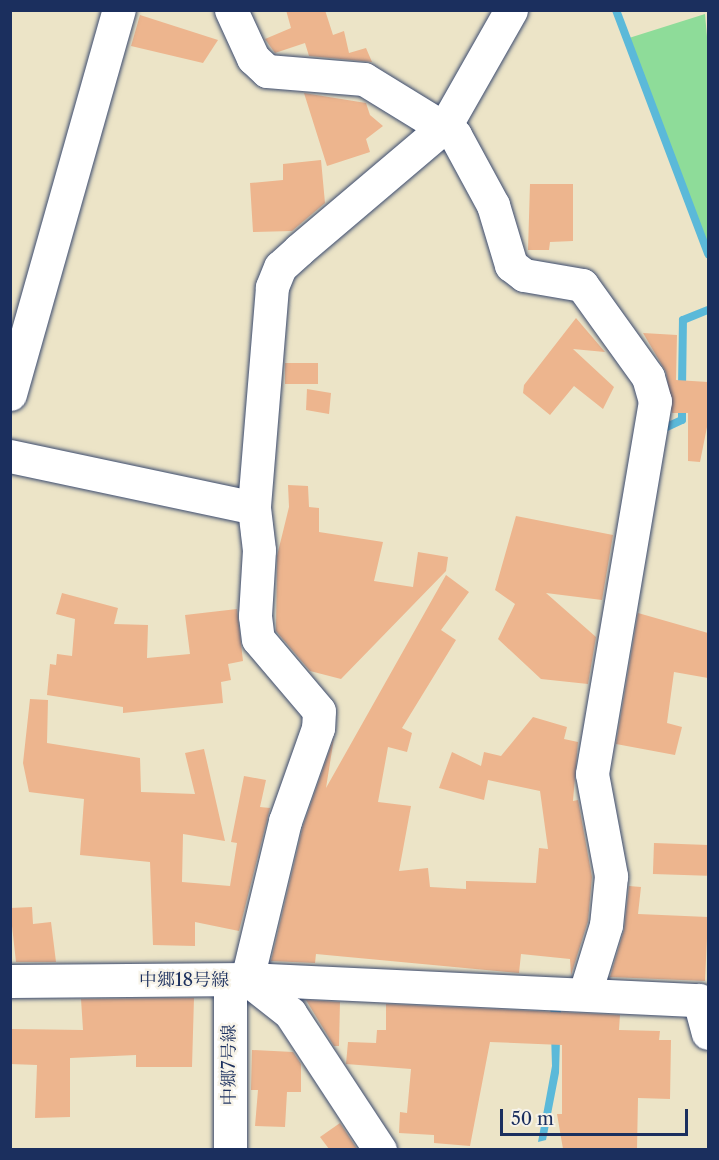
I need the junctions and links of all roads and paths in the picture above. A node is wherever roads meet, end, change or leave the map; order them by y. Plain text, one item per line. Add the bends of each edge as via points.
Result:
1 (119, 10) edge
2 (231, 10) edge
3 (511, 10) edge
4 (445, 126) junction
5 (10, 394) edge
6 (10, 456) edge
7 (254, 508) junction
8 (238, 980) junction
9 (10, 981) edge
10 (585, 993) junction
11 (708, 1033) edge
12 (230, 1149) edge
13 (380, 1149) edge

1 - 5 street
2 - 4 street via 253,58 267,71 364,79 388,98
3 - 4 street
4 - 7 street via 280,267 272,287
4 - 10 street via 493,205 511,265 524,275 582,285 632,350 655,401 592,774 611,876 606,924
6 - 7 street
7 - 8 street, 中郷7号線 via 258,639 319,711
8 - 9 street, 中郷18号線
8 - 10 street
8 - 12 street, 中郷7号線
8 - 13 street, 中郷18号線 via 290,1013
10 - 11 street via 699,1000

